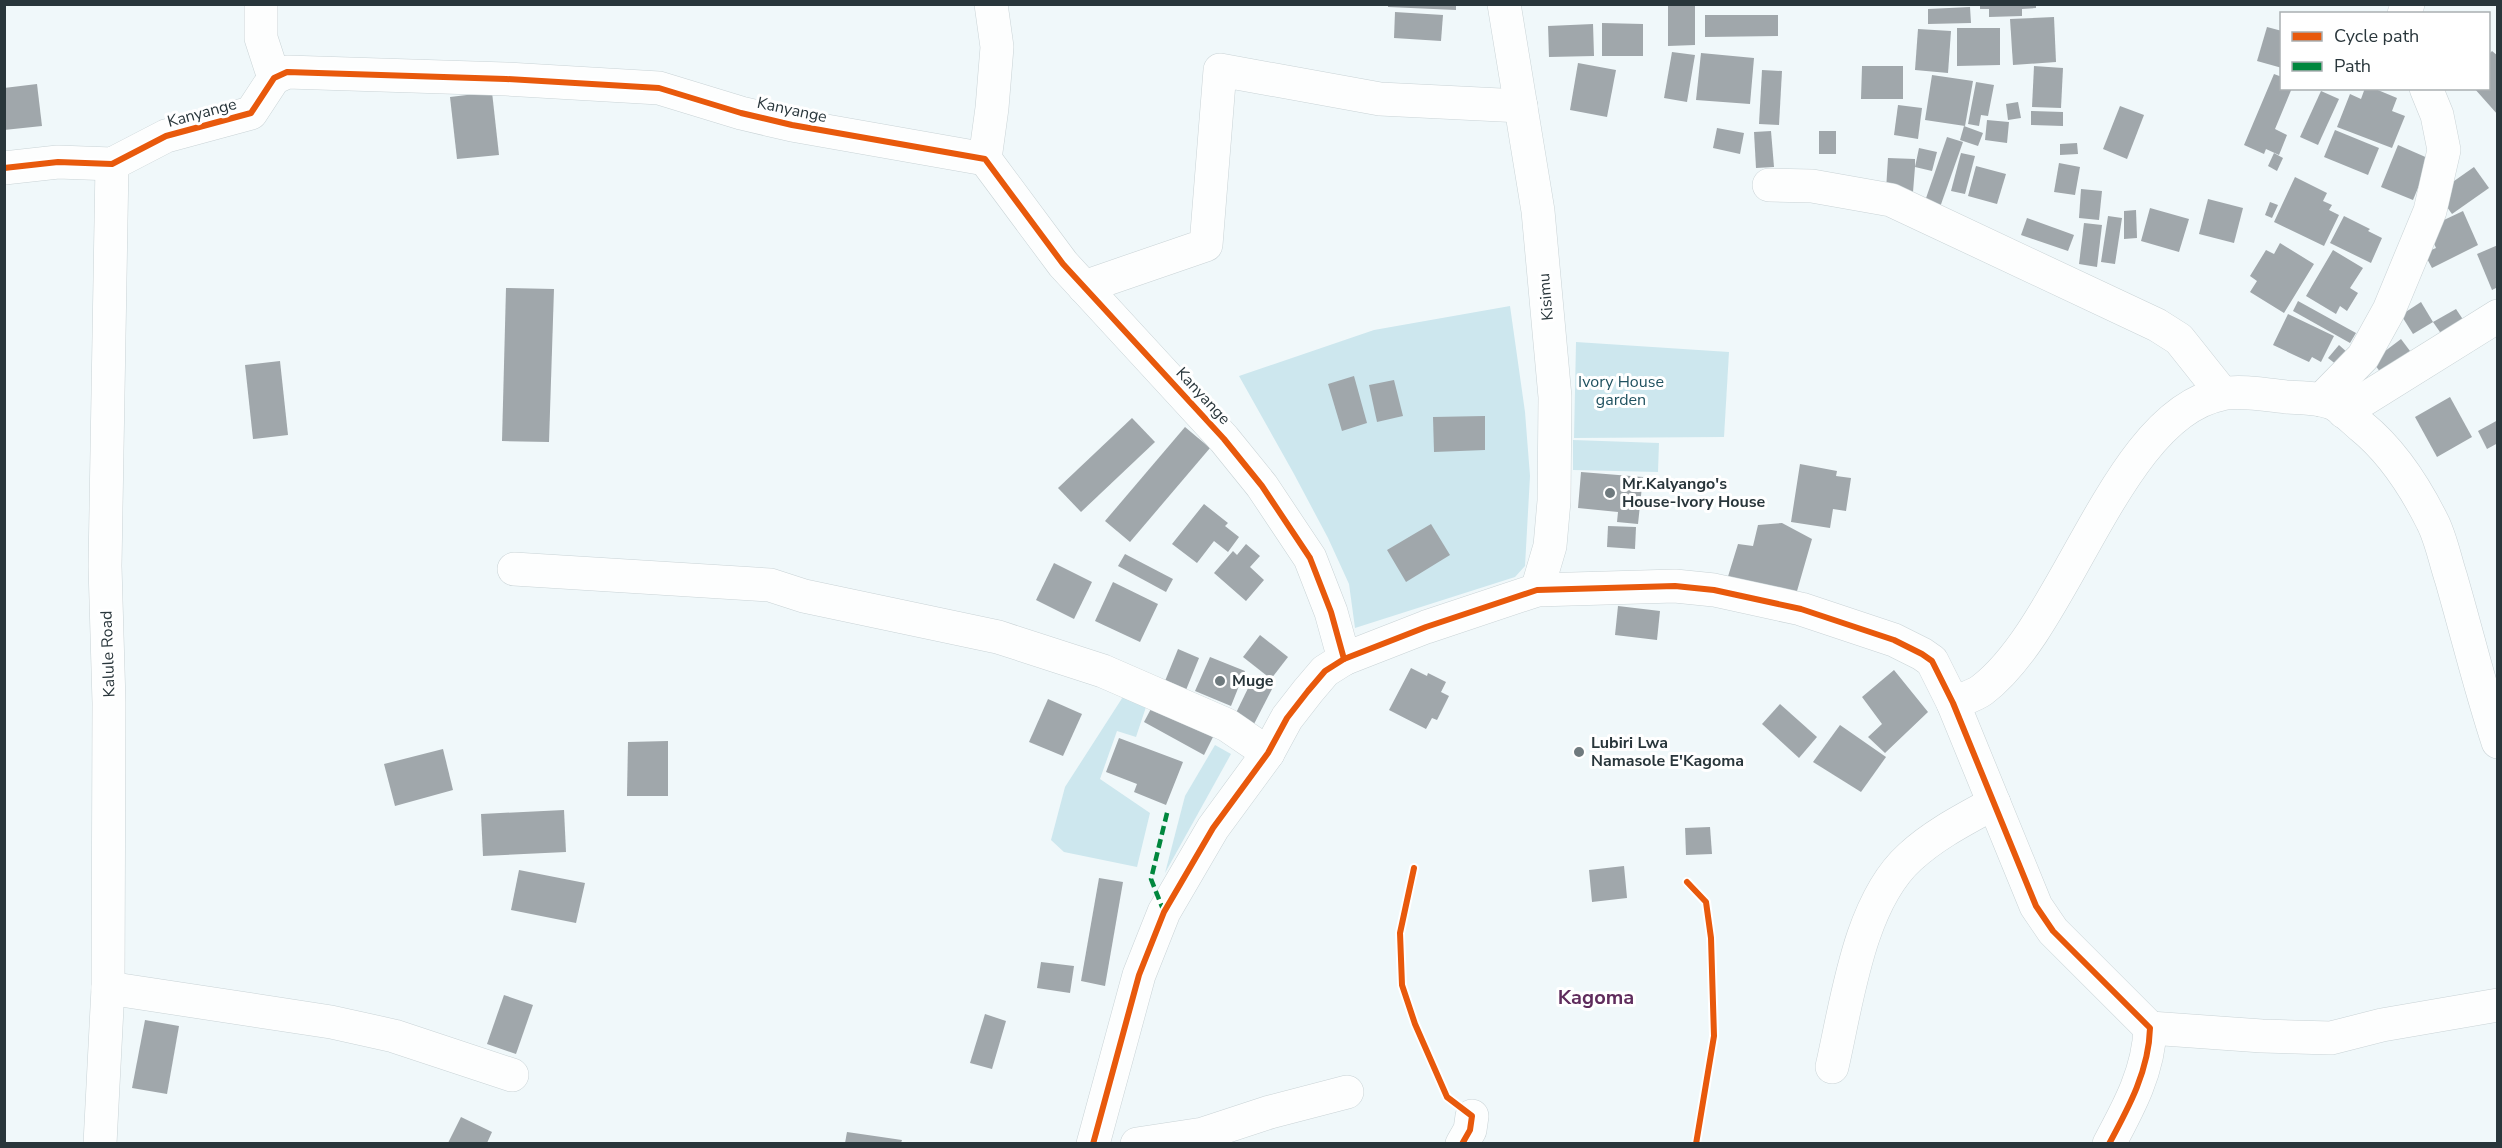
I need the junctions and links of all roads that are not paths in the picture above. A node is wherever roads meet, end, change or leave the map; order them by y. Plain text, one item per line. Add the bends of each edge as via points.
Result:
1 (261, 4) edge
2 (991, 4) edge
3 (1504, 4) edge
4 (274, 78) junction
5 (2427, 90) edge
6 (1521, 106) junction
7 (985, 159) junction
8 (112, 164) junction
9 (4, 168) edge
10 (1769, 185) dead end
11 (1084, 287) junction
12 (2498, 316) edge
13 (2222, 393) junction
14 (2333, 406) junction
15 (514, 569) dead end
16 (1537, 590) junction
17 (1344, 658) junction
18 (1953, 703) junction
19 (2496, 730) edge
20 (1268, 753) junction
21 (1994, 803) junction
22 (108, 988) junction
23 (2498, 1005) edge
24 (2150, 1028) junction
25 (1832, 1067) dead end
26 (512, 1075) dead end
27 (1347, 1092) dead end
28 (100, 1143) edge
29 (1093, 1143) edge
30 (1137, 1143) edge
31 (2109, 1143) edge

1 - 4 street via 261,38
2 - 7 street via 997,47
3 - 6 street, Kisimu
4 - 7 street, Kanyange via 287,72 506,78 659,88 741,113
4 - 8 street, Kanyange via 251,113 166,136
5 - 14 street via 2444,150 2430,211 2389,310
6 - 11 street via 1380,99 1220,70 1206,245
6 - 16 street, Kisimu via 1538,211 1555,397 1550,546
7 - 11 street, Kanyange
8 - 9 street, Kanyange via 58,162
8 - 22 street, Kalule Road via 105,566 109,703
10 - 13 street via 1812,186 1891,200 2157,325 2179,339
11 - 17 street, Kanyange via 1224,439 1262,486 1310,558
12 - 14 street
13 - 14 street via 2267,394
13 - 18 street via 2189,406 2138,457 2092,528 2044,616 2014,657 1982,690
14 - 19 street via 2376,438 2407,476 2434,523
15 - 20 street via 770,585 804,596 998,637 1103,670 1227,725
16 - 17 street
16 - 18 street via 1676,586 1801,609 1894,640 1922,654 1932,661
17 - 20 street via 1325,671 1308,691 1287,718
18 - 21 street
20 - 29 street via 1213,828 1164,912 1139,975
21 - 24 street via 2024,880 2053,931
21 - 25 street via 1924,845 1880,894 1859,952
22 - 26 street via 331,1022 394,1036
22 - 28 street, Kalule Road
23 - 24 street via 2331,1038
24 - 31 street via 2144,1068 2127,1112
27 - 30 street via 1203,1134

